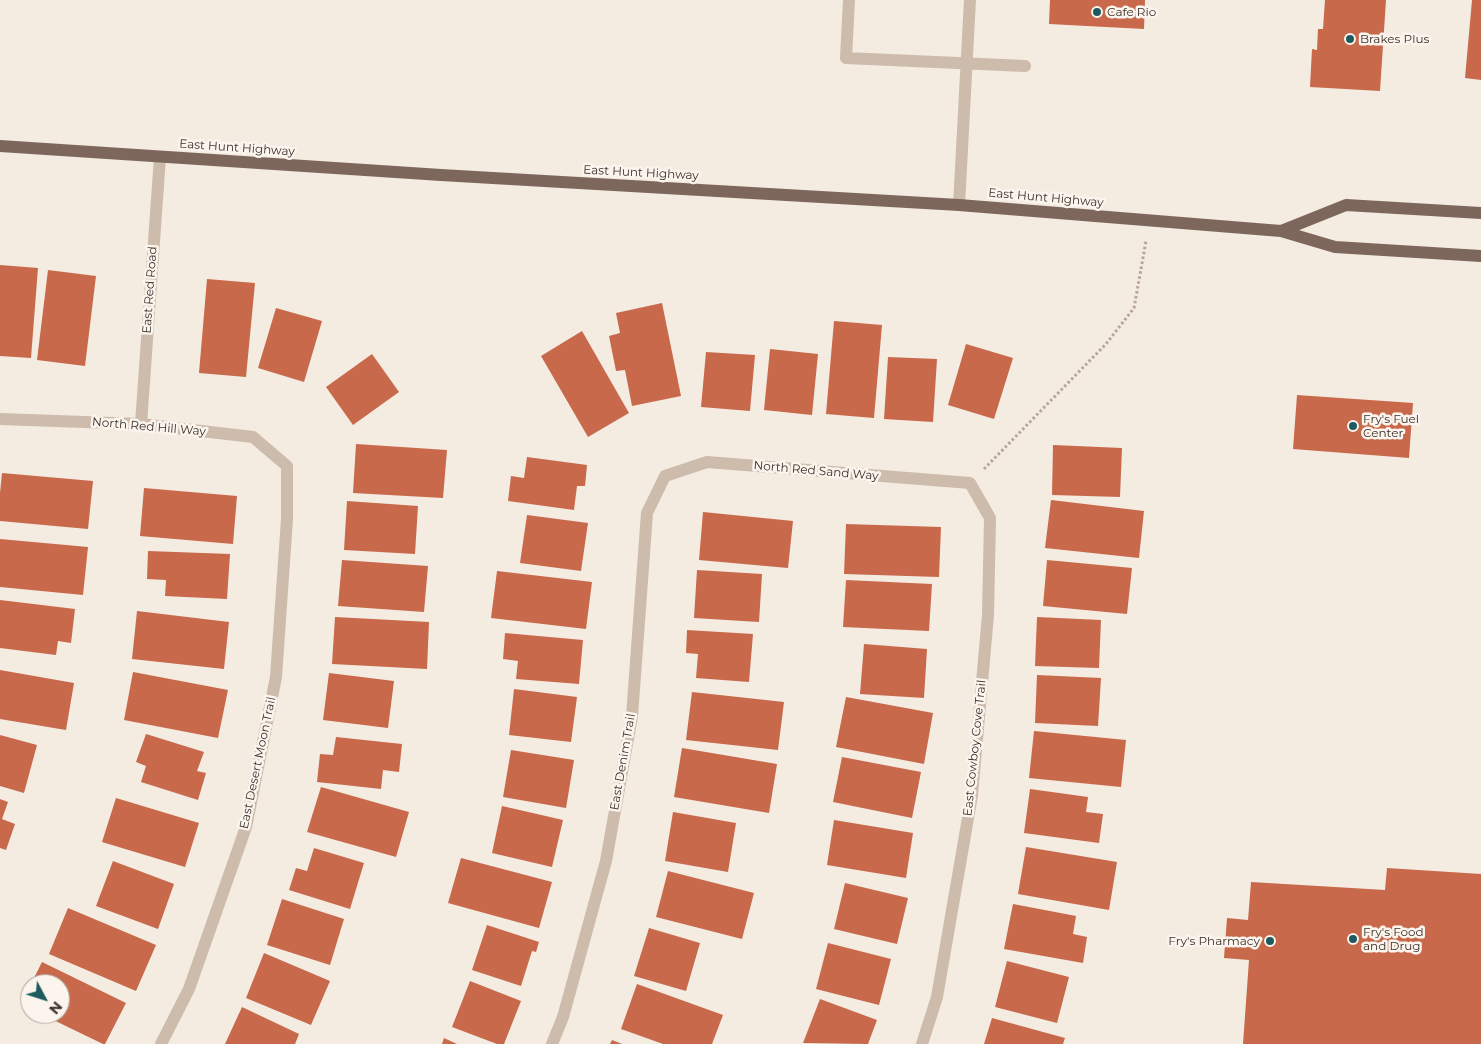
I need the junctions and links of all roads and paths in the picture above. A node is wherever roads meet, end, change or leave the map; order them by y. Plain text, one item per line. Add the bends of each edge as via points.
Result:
1 (849, 0) edge
2 (970, 0) edge
3 (967, 63) junction
4 (1026, 66) dead end
5 (0, 146) edge
6 (160, 157) junction
7 (959, 205) junction
8 (1481, 214) edge
9 (1150, 220) junction
10 (1281, 231) junction
11 (1481, 256) edge
12 (0, 419) edge
13 (141, 424) junction
14 (287, 466) joint
15 (665, 476) joint
16 (970, 483) junction
17 (160, 1044) edge
18 (552, 1044) edge
19 (922, 1044) edge

1 - 3 street via 846,58
2 - 3 street
3 - 4 street
3 - 7 street
5 - 6 main road, East Hunt Highway
6 - 7 main road, East Hunt Highway
6 - 13 street, East Red Road
7 - 9 main road, East Hunt Highway
8 - 10 main road, East Hunt Highway via 1346,206
9 - 10 main road, East Hunt Highway
9 - 16 path via 1134,308 1106,344
10 - 11 main road, East Hunt Highway via 1335,247
12 - 13 street, North Red Hill Way
13 - 14 street, North Red Hill Way via 253,436
14 - 17 street, East Desert Moon Trail via 287,519 276,676 246,827 189,989
15 - 16 street, North Red Sand Way via 707,462
15 - 18 street, East Denim Trail via 647,513 632,716 606,861 563,1017
16 - 19 street, East Cowboy Cove Trail via 990,518 988,615 972,795 937,997

